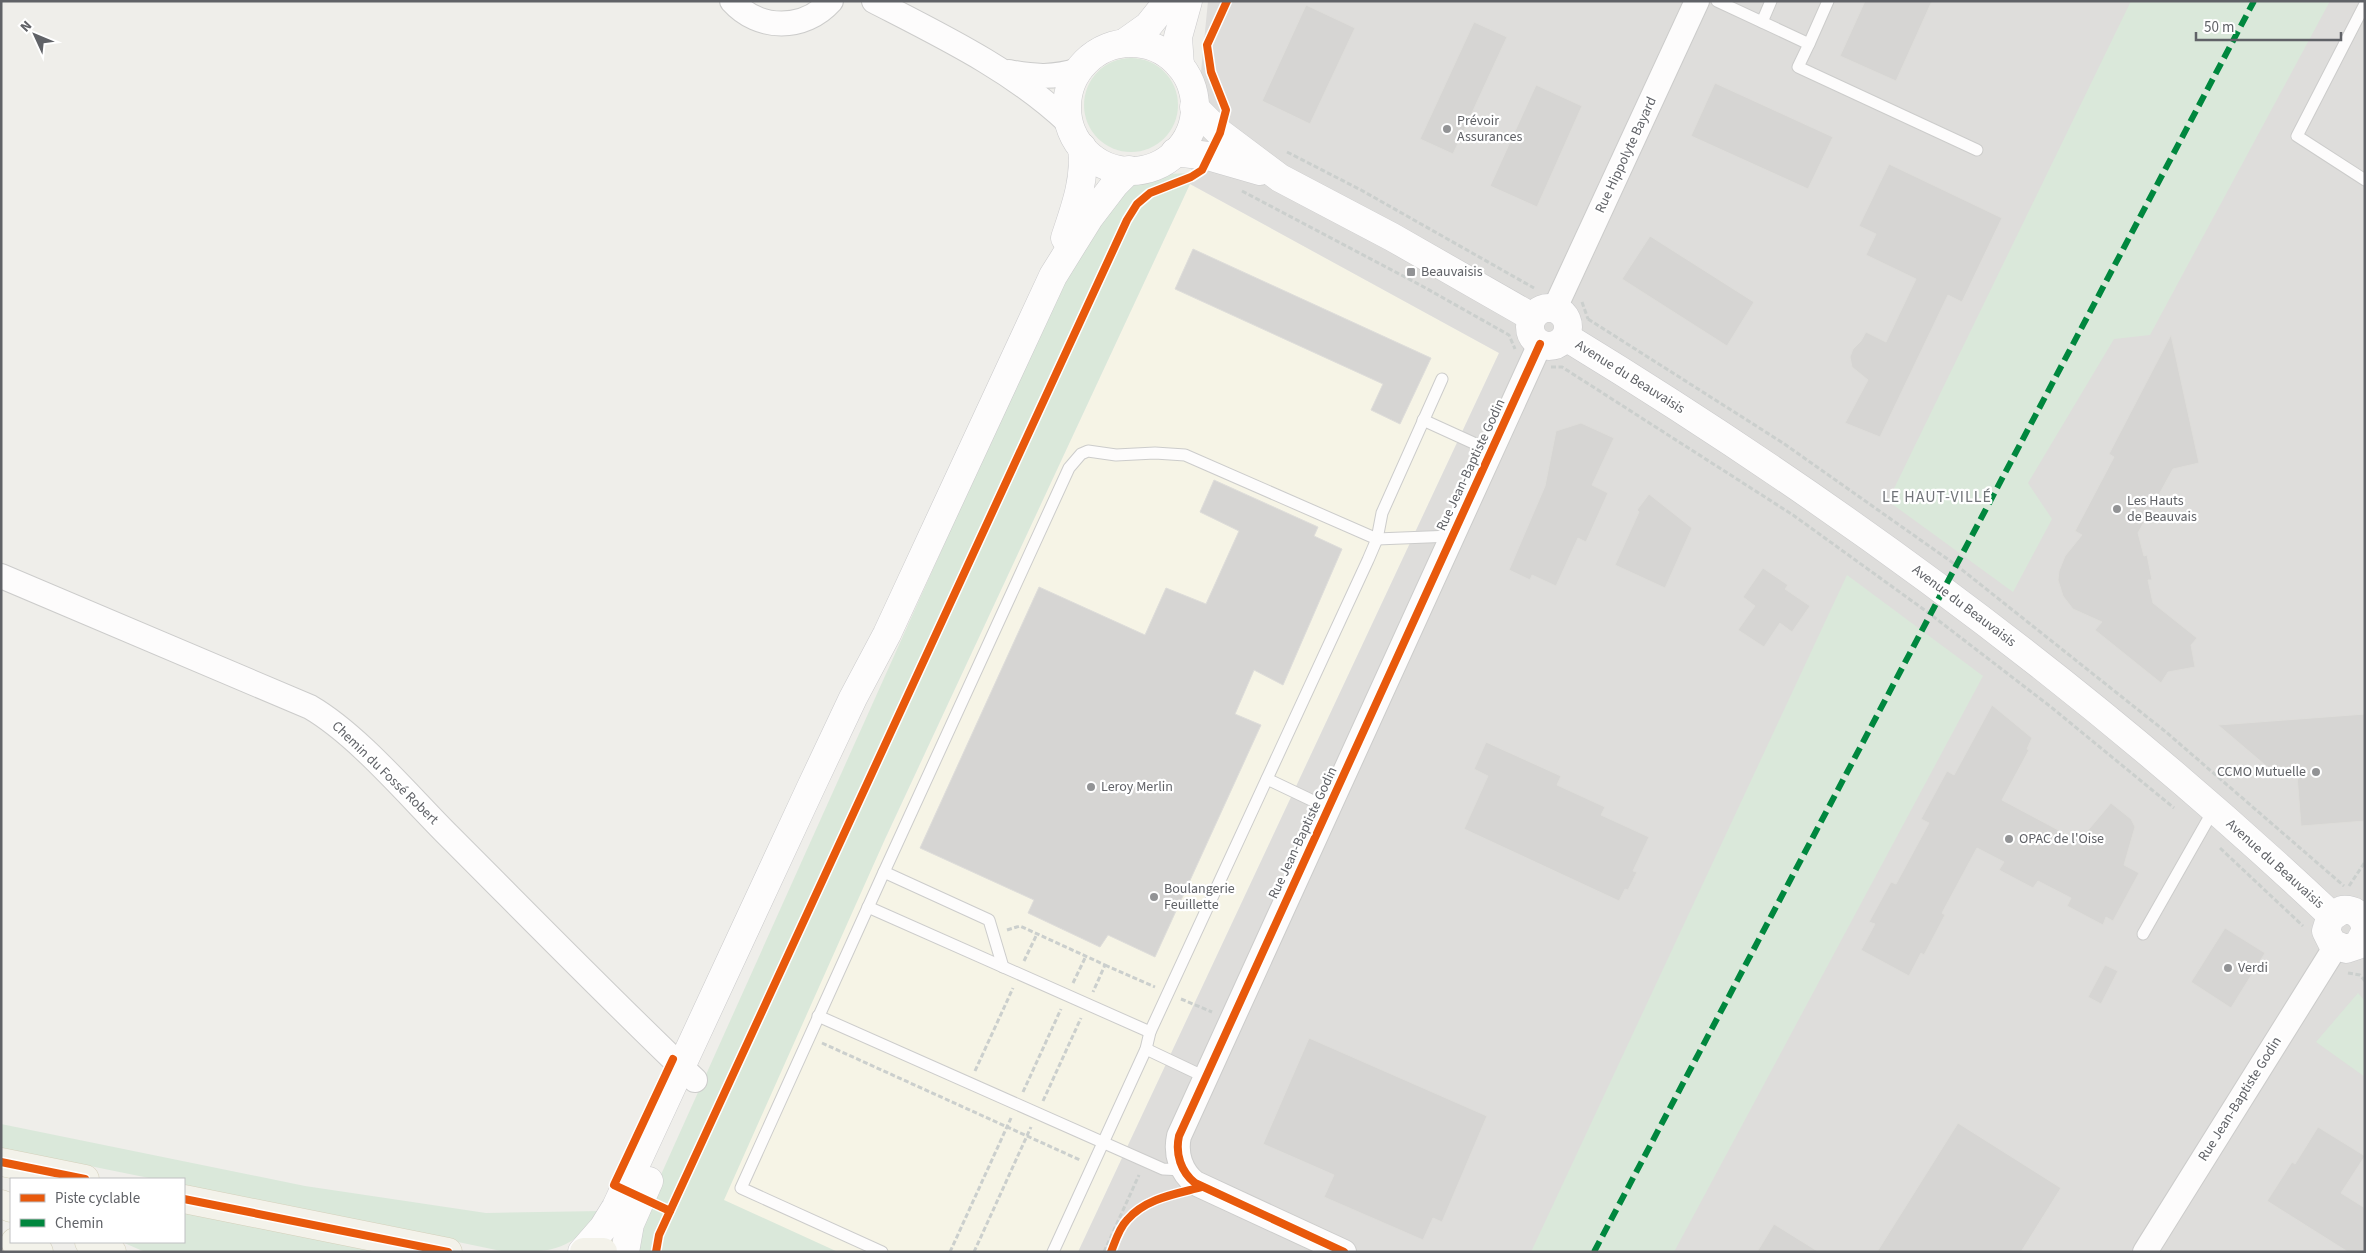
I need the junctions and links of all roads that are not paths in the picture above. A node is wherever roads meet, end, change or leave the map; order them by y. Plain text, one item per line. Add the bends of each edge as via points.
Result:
1 (732, 1) edge
2 (831, 1) edge
3 (874, 1) edge
4 (1168, 1) edge
5 (1188, 1) edge
6 (1697, 1) edge
7 (1717, 1) edge
8 (1771, 1) edge
9 (1828, 1) edge
10 (2365, 4) edge
11 (1762, 22) junction
12 (1124, 43) junction
13 (1809, 44) junction
14 (1180, 66) junction
15 (1002, 70) junction
16 (1079, 70) junction
17 (1194, 107) junction
18 (1070, 123) junction
19 (1082, 147) junction
20 (1977, 150) dead end
21 (1175, 152) junction
22 (1129, 170) junction
23 (1280, 178) junction
24 (2365, 180) edge
25 (1053, 276) junction
26 (1544, 313) junction
27 (1566, 336) junction
28 (1536, 353) junction
29 (1442, 379) dead end
30 (1423, 420) junction
31 (1491, 451) junction
32 (1452, 536) junction
33 (1376, 539) junction
34 (1, 576) edge
35 (1267, 779) junction
36 (1328, 808) junction
37 (2208, 820) junction
38 (884, 872) junction
39 (868, 907) junction
40 (2352, 927) edge
41 (2144, 934) dead end
42 (1003, 967) junction
43 (818, 1016) junction
44 (1150, 1032) junction
45 (1146, 1049) junction
46 (688, 1074) junction
47 (1206, 1077) junction
48 (1103, 1142) junction
49 (1, 1162) edge
50 (1184, 1170) junction
51 (80, 1178) edge
52 (185, 1199) edge
53 (17, 1243) edge
54 (91, 1243) edge
55 (39, 1252) edge
56 (112, 1252) edge
57 (448, 1252) edge
58 (583, 1252) edge
59 (603, 1252) edge
60 (625, 1252) edge
61 (882, 1252) edge
62 (1052, 1252) edge
63 (1344, 1252) edge
64 (2145, 1252) edge

1 - 2 street via 756,19 784,24 810,18
3 - 15 street
4 - 12 main road via 1148,26
5 - 14 main road via 1178,37
6 - 26 street, Rue Hippolyte Bayard
7 - 11 lane
8 - 11 lane
9 - 13 lane
10 - 24 lane via 2297,136
11 - 13 lane
12 - 14 main road via 1150,46
12 - 16 main road via 1098,52
13 - 20 lane via 1798,67
14 - 17 main road via 1189,81
15 - 16 street via 1042,77
15 - 18 street
16 - 18 main road via 1068,96
17 - 21 main road via 1189,132
17 - 23 main road via 1220,132
18 - 19 main road
19 - 22 main road via 1103,164
19 - 25 main road via 1082,183
21 - 22 main road via 1154,166
21 - 23 main road via 1208,156
22 - 25 main road via 1089,218
23 - 26 main road
25 - 46 main road via 887,634 862,701
26 - 27 main road via 1564,314 1568,327
26 - 28 main road via 1530,331
27 - 28 main road via 1554,346
27 - 37 main road, Avenue du Beauvaisis via 1722,434 1892,551 1982,618 2111,720
28 - 31 street, Rue Jean-Baptiste Godin
29 - 30 lane
30 - 31 lane
30 - 33 lane via 1382,513
31 - 32 street, Rue Jean-Baptiste Godin
32 - 33 lane
32 - 36 street, Rue Jean-Baptiste Godin
33 - 35 lane
33 - 38 lane via 1185,455 1116,454 1094,450 1081,454 1069,468
34 - 46 street, Chemin du Fossé Robert via 324,715 370,756
35 - 36 lane
35 - 44 lane
36 - 47 street, Rue Jean-Baptiste Godin
37 - 40 main road, Avenue du Beauvaisis
37 - 41 lane
38 - 39 lane
38 - 42 lane via 989,920
39 - 42 lane
39 - 43 lane
40 - 64 street, Rue Jean-Baptiste Godin
42 - 44 lane
43 - 48 lane
43 - 61 lane via 740,1188
44 - 45 lane
45 - 47 lane
45 - 48 lane
46 - 58 main road via 612,1215
46 - 60 main road via 633,1216
47 - 50 street, Rue Jean-Baptiste Godin via 1179,1136 1178,1154
48 - 50 lane via 1163,1169
48 - 62 lane
49 - 51 main road
50 - 63 street via 1202,1187
52 - 57 main road
53 - 55 main road
54 - 56 main road
58 - 59 main road

